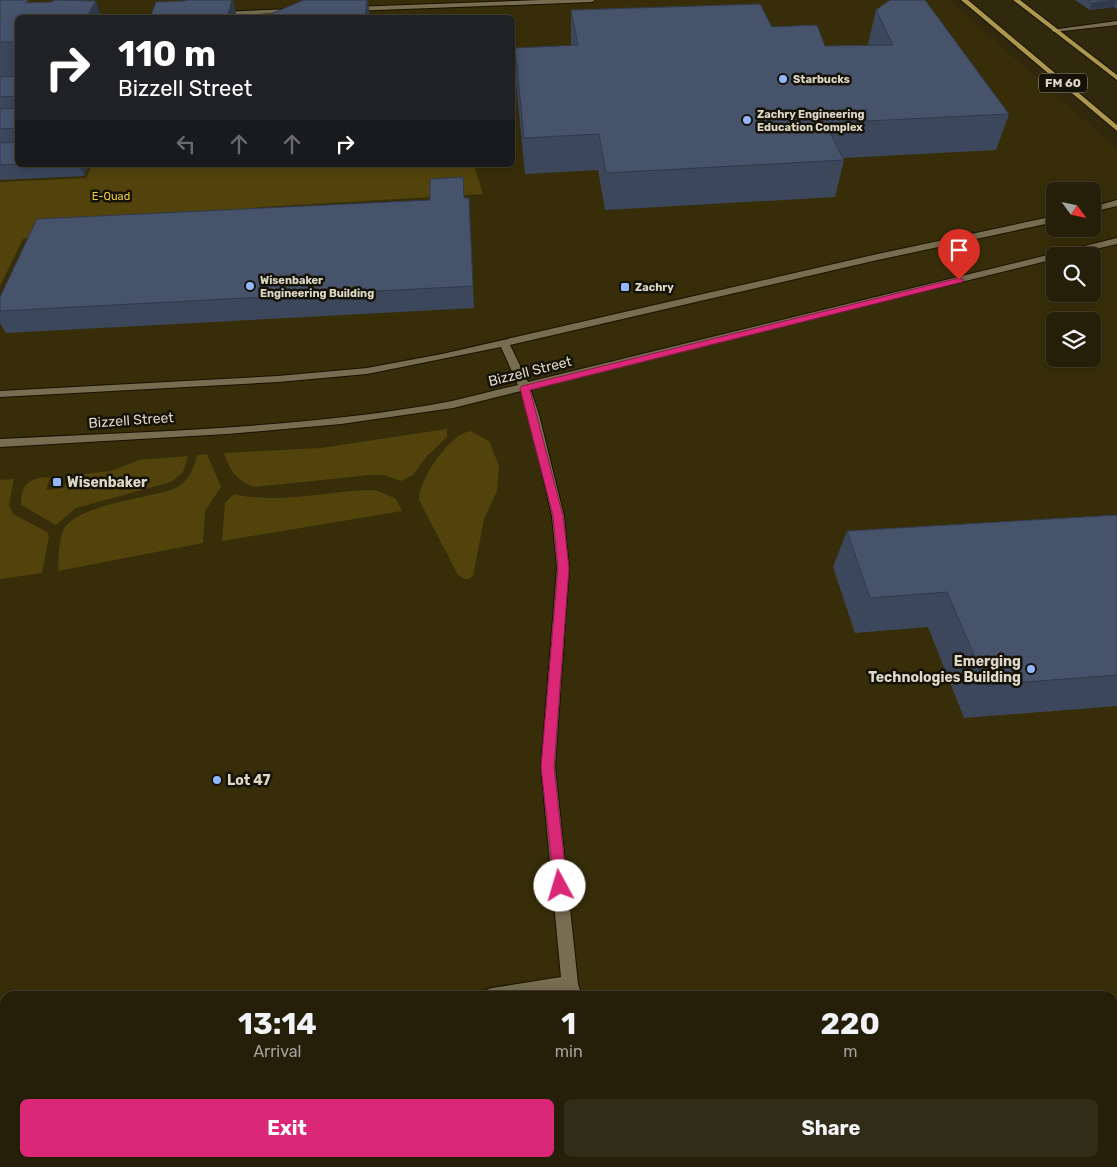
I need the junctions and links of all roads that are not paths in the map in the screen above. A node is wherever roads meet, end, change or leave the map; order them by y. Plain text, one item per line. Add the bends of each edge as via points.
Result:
1 (592, 0) edge
2 (964, 0) edge
3 (1016, 0) edge
4 (348, 9) edge
5 (300, 11) edge
6 (212, 14) edge
7 (1117, 22) edge
8 (1054, 30) junction
9 (1117, 78) edge
10 (1117, 129) edge
11 (1117, 203) edge
12 (1101, 207) edge
13 (1046, 221) edge
14 (1117, 241) edge
15 (1092, 247) edge
16 (1046, 258) edge
17 (504, 343) junction
18 (525, 388) junction
19 (0, 394) edge
20 (0, 444) edge
21 (572, 990) edge
22 (559, 991) edge

1 - 4 street
2 - 10 main road, FM 60
3 - 8 main road, FM 60
5 - 6 street
7 - 8 street
8 - 9 main road, FM 60
11 - 12 street
13 - 17 street
14 - 15 street, Bizzell Street
16 - 18 street, Bizzell Street
17 - 18 street
17 - 19 street via 366,371 278,380
18 - 20 street, Bizzell Street via 377,417
18 - 21 street via 558,516 563,568 548,767
21 - 22 street

